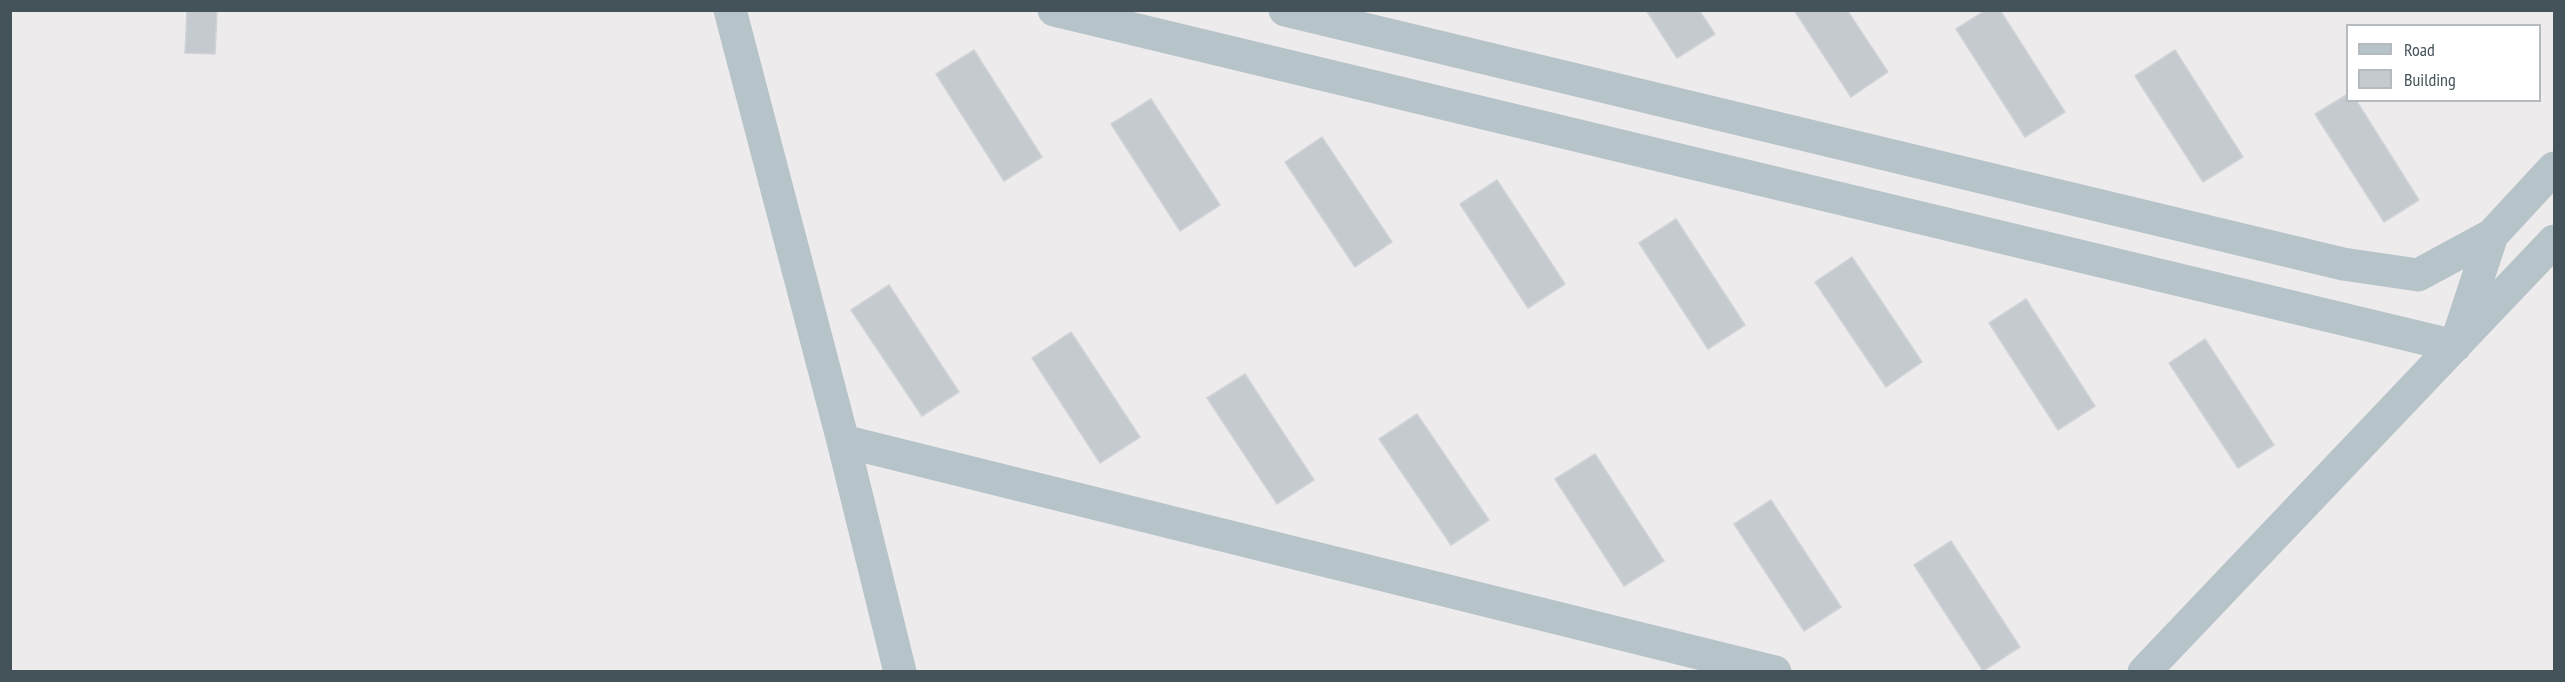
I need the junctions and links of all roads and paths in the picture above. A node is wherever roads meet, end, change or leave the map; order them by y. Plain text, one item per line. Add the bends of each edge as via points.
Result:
1 (730, 10) edge
2 (1054, 10) edge
3 (1285, 10) edge
4 (2554, 168) edge
5 (2492, 235) junction
6 (2554, 241) edge
7 (2455, 346) junction
8 (843, 441) junction
9 (900, 672) edge
10 (1776, 672) edge
11 (2144, 672) edge

1 - 8 street
2 - 7 street
3 - 5 street via 2343,264 2418,275
4 - 5 street
5 - 7 street
6 - 7 street
7 - 11 street
8 - 9 street
8 - 10 street

